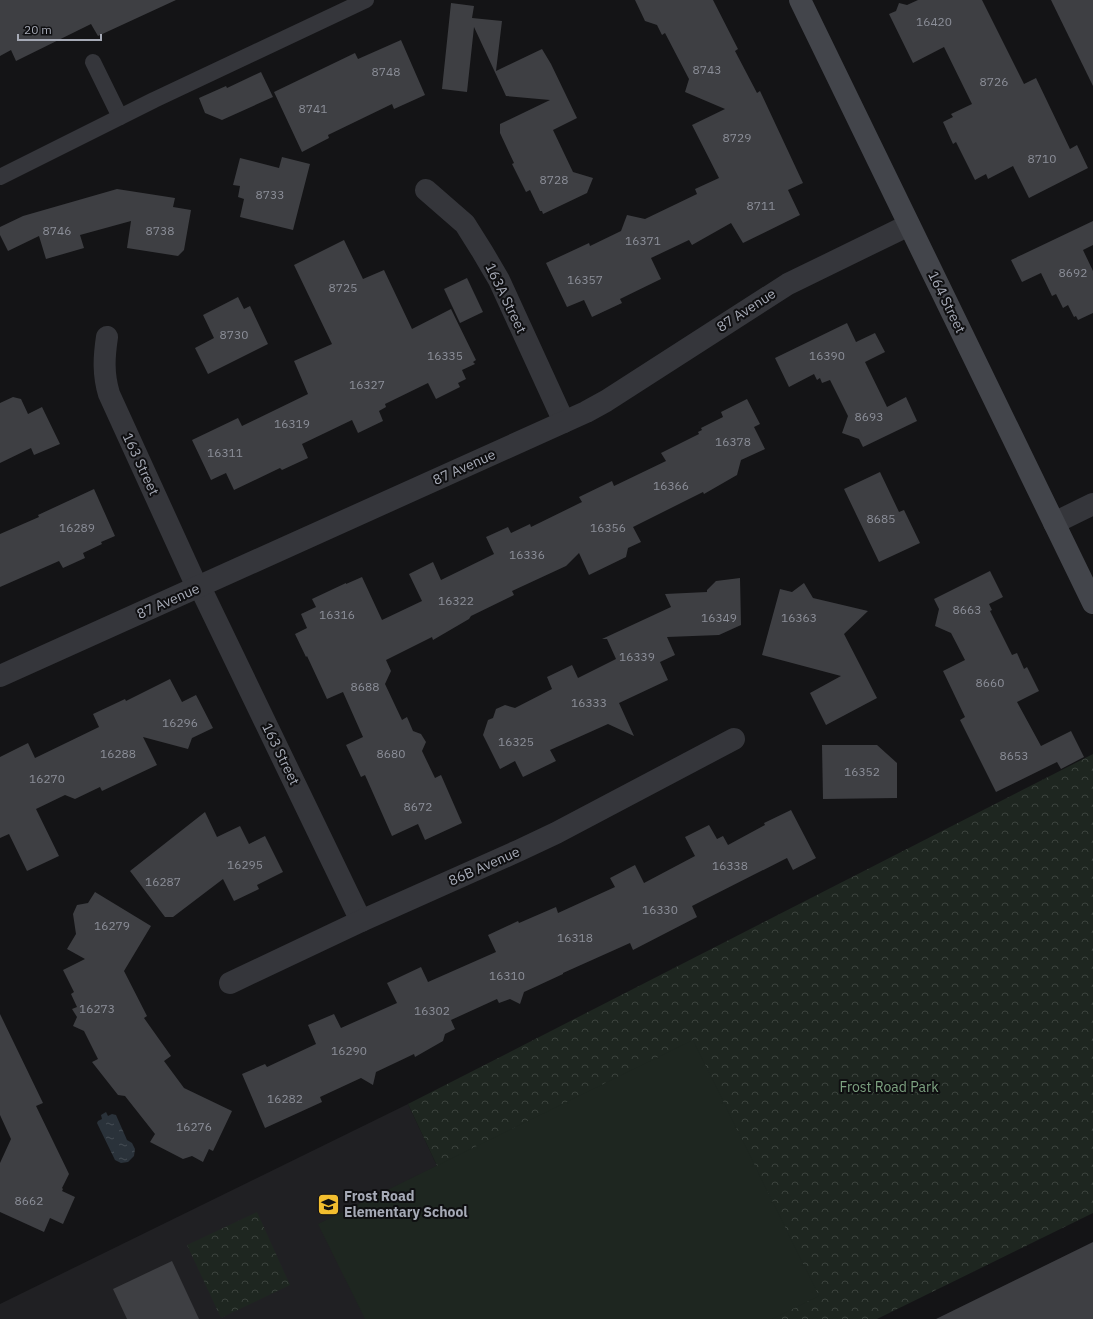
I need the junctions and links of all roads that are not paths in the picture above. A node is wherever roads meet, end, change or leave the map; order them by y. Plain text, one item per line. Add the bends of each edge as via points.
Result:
1 (366, 0) edge
2 (800, 0) edge
3 (93, 62) dead end
4 (120, 117) junction
5 (0, 177) edge
6 (426, 190) dead end
7 (909, 225) junction
8 (108, 337) dead end
9 (564, 422) junction
10 (1093, 504) edge
11 (1054, 523) junction
12 (199, 587) junction
13 (1093, 604) edge
14 (0, 676) edge
15 (734, 739) dead end
16 (361, 921) junction
17 (230, 983) dead end

1 - 4 lane
2 - 7 street, 164 Street
3 - 4 lane
4 - 5 lane
6 - 9 street, 163A Street via 465,224 482,251
7 - 9 street, 87 Avenue via 788,284 606,401
7 - 11 street, 164 Street
8 - 12 street, 163 Street via 104,373 109,394
9 - 12 street, 87 Avenue
10 - 11 street
11 - 13 street, 164 Street
12 - 14 street, 87 Avenue
12 - 16 street, 163 Street
15 - 16 street, 86B Avenue via 550,836
16 - 17 street, 86B Avenue

